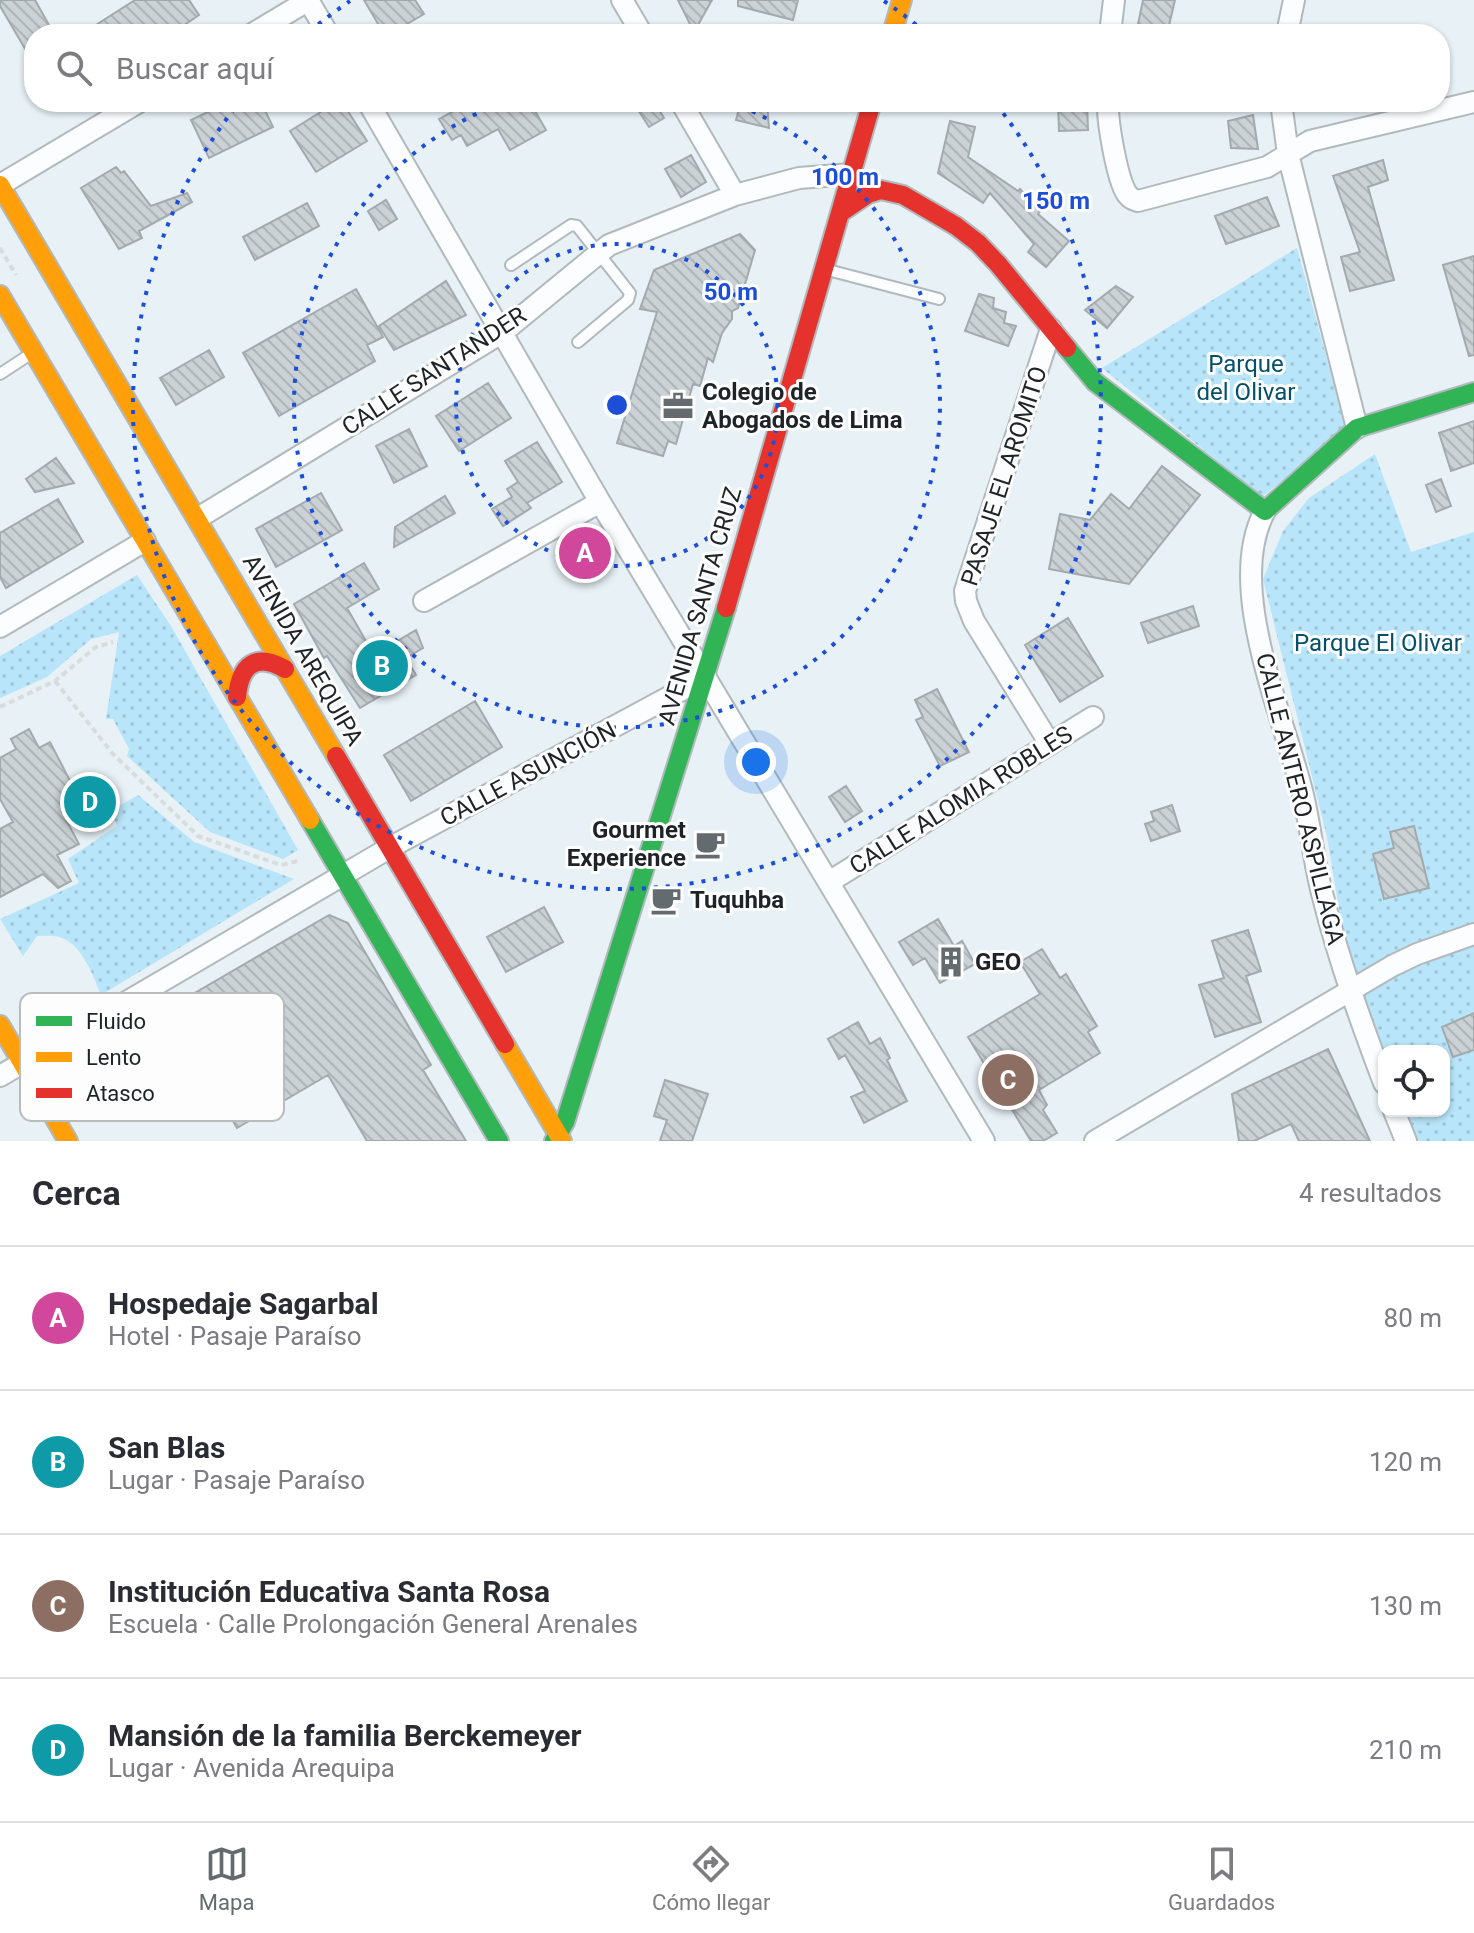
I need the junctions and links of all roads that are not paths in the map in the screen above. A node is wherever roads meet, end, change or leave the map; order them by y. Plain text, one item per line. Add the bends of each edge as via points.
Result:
1 (308, 0) edge
2 (622, 0) edge
3 (902, 0) edge
4 (1114, 0) edge
5 (1294, 0) edge
6 (268, 24) edge
7 (322, 24) edge
8 (636, 24) edge
9 (895, 24) edge
10 (1111, 24) edge
11 (1289, 24) edge
12 (1474, 102) edge
13 (1450, 108) edge
14 (122, 112) edge
15 (374, 112) edge
16 (687, 112) edge
17 (869, 112) edge
18 (1109, 112) edge
19 (1282, 112) edge
20 (1432, 112) edge
21 (1288, 154) junction
22 (852, 174) junction
23 (0, 185) edge
24 (735, 195) junction
25 (840, 213) junction
26 (599, 253) junction
27 (511, 265) dead end
28 (823, 269) junction
29 (0, 295) edge
30 (939, 299) dead end
31 (1051, 329) junction
32 (503, 332) junction
33 (578, 342) dead end
34 (34, 352) junction
35 (0, 374) edge
36 (1474, 392) edge
37 (1357, 428) junction
38 (600, 502) junction
39 (1265, 511) junction
40 (198, 518) junction
41 (145, 541) junction
42 (424, 601) dead end
43 (0, 627) edge
44 (285, 669) junction
45 (706, 677) junction
46 (237, 697) junction
47 (1093, 717) dead end
48 (1050, 744) junction
49 (391, 847) junction
50 (343, 877) junction
51 (829, 882) junction
52 (1474, 934) edge
53 (1349, 991) junction
54 (143, 993) edge
55 (0, 1025) edge
56 (20, 1060) edge
57 (20, 1064) edge
58 (1378, 1067) edge
59 (0, 1076) edge
60 (1396, 1117) edge
61 (56, 1121) edge
62 (561, 1136) edge
63 (68, 1141) edge
64 (499, 1141) edge
65 (984, 1141) edge
66 (1095, 1141) edge
67 (1406, 1141) edge

1 - 6 street
1 - 7 street
2 - 8 street
3 - 9 main road
4 - 10 street
5 - 11 street
12 - 13 street
14 - 23 street
15 - 32 street
16 - 24 street
17 - 22 main road, AVENIDA SANTA CRUZ
18 - 21 street via 1125,191 1133,199 1144,201 1267,167
19 - 21 street
20 - 21 street via 1310,141
21 - 37 street
22 - 24 street, CALLE SANTANDER via 799,178
22 - 25 main road, AVENIDA SANTA CRUZ
23 - 40 main road, AVENIDA AREQUIPA
24 - 26 street, CALLE SANTANDER
25 - 28 main road, AVENIDA SANTA CRUZ
25 - 31 main road via 881,190 903,195 978,243
26 - 27 lane via 571,225
26 - 32 street, CALLE SANTANDER
26 - 33 lane via 630,293
28 - 30 lane
28 - 45 main road, AVENIDA SANTA CRUZ
29 - 34 main road
31 - 39 main road via 1106,392
31 - 48 street, PASAJE EL AROMITO via 965,591 974,621
32 - 38 street
32 - 40 street, CALLE SANTANDER
34 - 35 lane
34 - 41 main road
36 - 37 main road
37 - 39 main road
38 - 42 street
38 - 45 street
39 - 53 street, CALLE ANTERO ASPILLAGA via 1254,535 1251,595
40 - 44 main road, AVENIDA AREQUIPA
41 - 43 street
41 - 46 main road
44 - 46 main road via 273,661 253,663 237,681
44 - 49 main road, AVENIDA AREQUIPA
45 - 49 street, CALLE ASUNCIÓN
45 - 51 street
45 - 62 main road, AVENIDA SANTA CRUZ
46 - 50 main road
47 - 48 street, CALLE ALOMIA ROBLES
48 - 51 street, CALLE ALOMIA ROBLES
49 - 50 street, CALLE ASUNCIÓN
49 - 62 main road, AVENIDA AREQUIPA
50 - 54 street, CALLE ASUNCIÓN
50 - 64 main road
51 - 65 street
52 - 53 street via 1417,954
53 - 58 street, CALLE ANTERO ASPILLAGA
53 - 66 street
55 - 56 main road
57 - 59 street, CALLE ASUNCIÓN
60 - 67 street
61 - 63 main road

